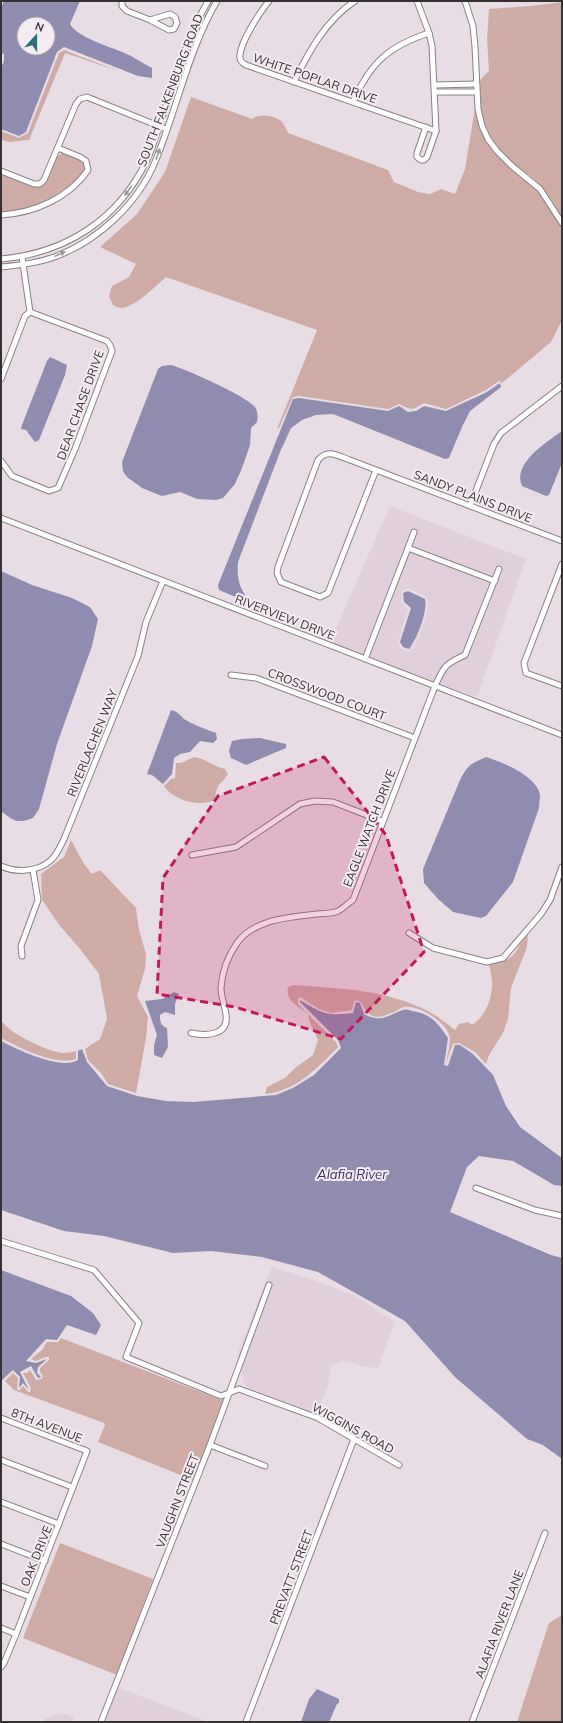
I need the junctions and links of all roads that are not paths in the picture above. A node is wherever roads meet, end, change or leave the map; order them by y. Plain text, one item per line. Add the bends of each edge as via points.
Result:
1 (122, 1) edge
2 (208, 1) edge
3 (217, 1) edge
4 (269, 1) edge
5 (355, 1) edge
6 (418, 1) edge
7 (465, 1) edge
8 (150, 20) junction
9 (429, 33) junction
10 (294, 82) junction
11 (458, 84) junction
12 (476, 84) junction
13 (434, 85) junction
14 (435, 92) junction
15 (458, 92) junction
16 (476, 92) junction
17 (353, 102) junction
18 (159, 127) junction
19 (426, 127) junction
20 (166, 129) junction
21 (436, 131) junction
22 (58, 148) junction
23 (1, 171) edge
24 (1, 215) edge
25 (562, 223) edge
26 (22, 257) junction
27 (1, 260) edge
28 (23, 265) junction
29 (1, 267) edge
30 (30, 312) junction
31 (1, 379) edge
32 (562, 386) edge
33 (1, 461) edge
34 (376, 470) junction
35 (470, 506) junction
36 (1, 518) edge
37 (414, 532) dead end
38 (562, 541) edge
39 (408, 548) junction
40 (562, 564) edge
41 (499, 569) dead end
42 (163, 581) junction
43 (495, 581) junction
44 (365, 659) junction
45 (231, 675) dead end
46 (435, 686) junction
47 (562, 686) edge
48 (562, 735) edge
49 (415, 738) junction
50 (382, 821) junction
51 (192, 854) dead end
52 (1, 866) edge
53 (562, 867) edge
54 (33, 870) junction
55 (409, 933) dead end
56 (22, 956) dead end
57 (191, 1033) dead end
58 (476, 1188) dead end
59 (562, 1216) edge
60 (1, 1241) edge
61 (269, 1285) dead end
62 (229, 1394) junction
63 (1, 1418) edge
64 (354, 1439) junction
65 (210, 1445) junction
66 (87, 1450) joint
67 (1, 1460) edge
68 (399, 1465) dead end
69 (265, 1466) dead end
70 (72, 1487) junction
71 (1, 1502) edge
72 (59, 1524) junction
73 (545, 1534) dead end
74 (1, 1544) edge
75 (45, 1561) junction
76 (1, 1586) edge
77 (30, 1597) junction
78 (1, 1628) edge
79 (16, 1634) junction
80 (1, 1667) edge
81 (101, 1722) edge
82 (246, 1722) edge
83 (472, 1722) edge

1 - 8 street via 122,6 127,12
2 - 18 street, SOUTH FALKENBURG ROAD via 192,34
3 - 20 street, SOUTH FALKENBURG ROAD via 199,38
4 - 10 street, WHITE POPLAR DRIVE via 254,23 240,59 246,65
5 - 10 street via 324,29 306,56
6 - 9 street
7 - 12 street via 474,33
8 - 8 street via 169,30 174,29 177,23 176,17 170,14
9 - 13 street
9 - 17 street via 410,39 380,60 360,86
10 - 17 street, WHITE POPLAR DRIVE
11 - 12 street
11 - 13 street
11 - 15 street
12 - 16 street
13 - 14 street
14 - 15 street
14 - 21 street
15 - 16 street
16 - 25 street via 482,126 488,138 512,166 540,189
17 - 19 street, WHITE POPLAR DRIVE
18 - 20 street
18 - 22 street via 87,97 80,99 76,104
18 -> 26 street, SOUTH FALKENBURG ROAD via 148,159 136,180 124,198 109,213 94,226 67,242
19 - 21 street, WHITE POPLAR DRIVE
19 - 21 street via 417,153 420,160 427,157
28 -> 20 street, SOUTH FALKENBURG ROAD via 58,256 99,232 115,218 144,183 155,163
22 - 23 street via 40,184
22 - 24 street via 86,161 88,170 84,176 72,188 48,204 28,211
26 - 27 street, SOUTH FALKENBURG ROAD
26 - 28 street
28 - 29 street, SOUTH FALKENBURG ROAD
28 - 30 street
30 - 31 street via 25,316
30 - 33 street, DEAR CHASE DRIVE via 107,341 112,351 58,488 49,491 12,476
32 - 35 street via 501,433 494,444
34 - 34 street, SANDY PLAINS DRIVE via 328,593 320,597 282,582 277,573 278,567 318,460 330,453
34 - 35 street, SANDY PLAINS DRIVE
35 - 38 street, SANDY PLAINS DRIVE
36 - 42 street, RIVERVIEW DRIVE
37 - 39 street
39 - 43 street
39 - 44 street
40 - 47 street via 524,663 526,673
41 - 43 street, EAGLE WATCH DRIVE
42 - 44 street, RIVERVIEW DRIVE
42 - 54 street, RIVERLACHEN WAY via 146,622 138,656 64,839 52,860
43 - 46 street, EAGLE WATCH DRIVE via 465,655 452,660 444,668
44 - 46 street, RIVERVIEW DRIVE
45 - 49 street, CROSSWOOD COURT via 256,678
46 - 48 street, RIVERVIEW DRIVE
46 - 49 street, EAGLE WATCH DRIVE
49 - 50 street, EAGLE WATCH DRIVE
50 - 51 street via 333,802 315,801 300,804 236,847
50 - 57 street, EAGLE WATCH DRIVE via 353,900 338,912 276,919 256,927 237,942 225,965 222,979 225,1026 216,1034 204,1036
52 - 54 street, RIVERLACHEN WAY via 10,870
53 - 55 street via 550,900 541,914 503,958 486,962 433,948
54 - 56 street via 38,900 21,946
58 - 59 street via 535,1210
60 - 62 street, WIGGINS ROAD via 94,1270 139,1323 126,1357 221,1396
61 - 62 street, VAUGHN STREET
62 - 64 street, WIGGINS ROAD via 239,1389 301,1411
62 - 65 street, VAUGHN STREET
63 - 66 street, 8TH AVENUE
64 - 68 street, WIGGINS ROAD
64 - 82 street, PREVATT STREET
65 - 69 street
65 - 81 street, VAUGHN STREET
66 - 70 street, OAK DRIVE
67 - 70 street
70 - 72 street, OAK DRIVE
71 - 72 street
72 - 75 street, OAK DRIVE
73 - 83 street, ALAFIA RIVER LANE
74 - 75 street
75 - 77 street, OAK DRIVE
76 - 77 street
77 - 79 street, OAK DRIVE
78 - 79 street
79 - 80 street, OAK DRIVE

